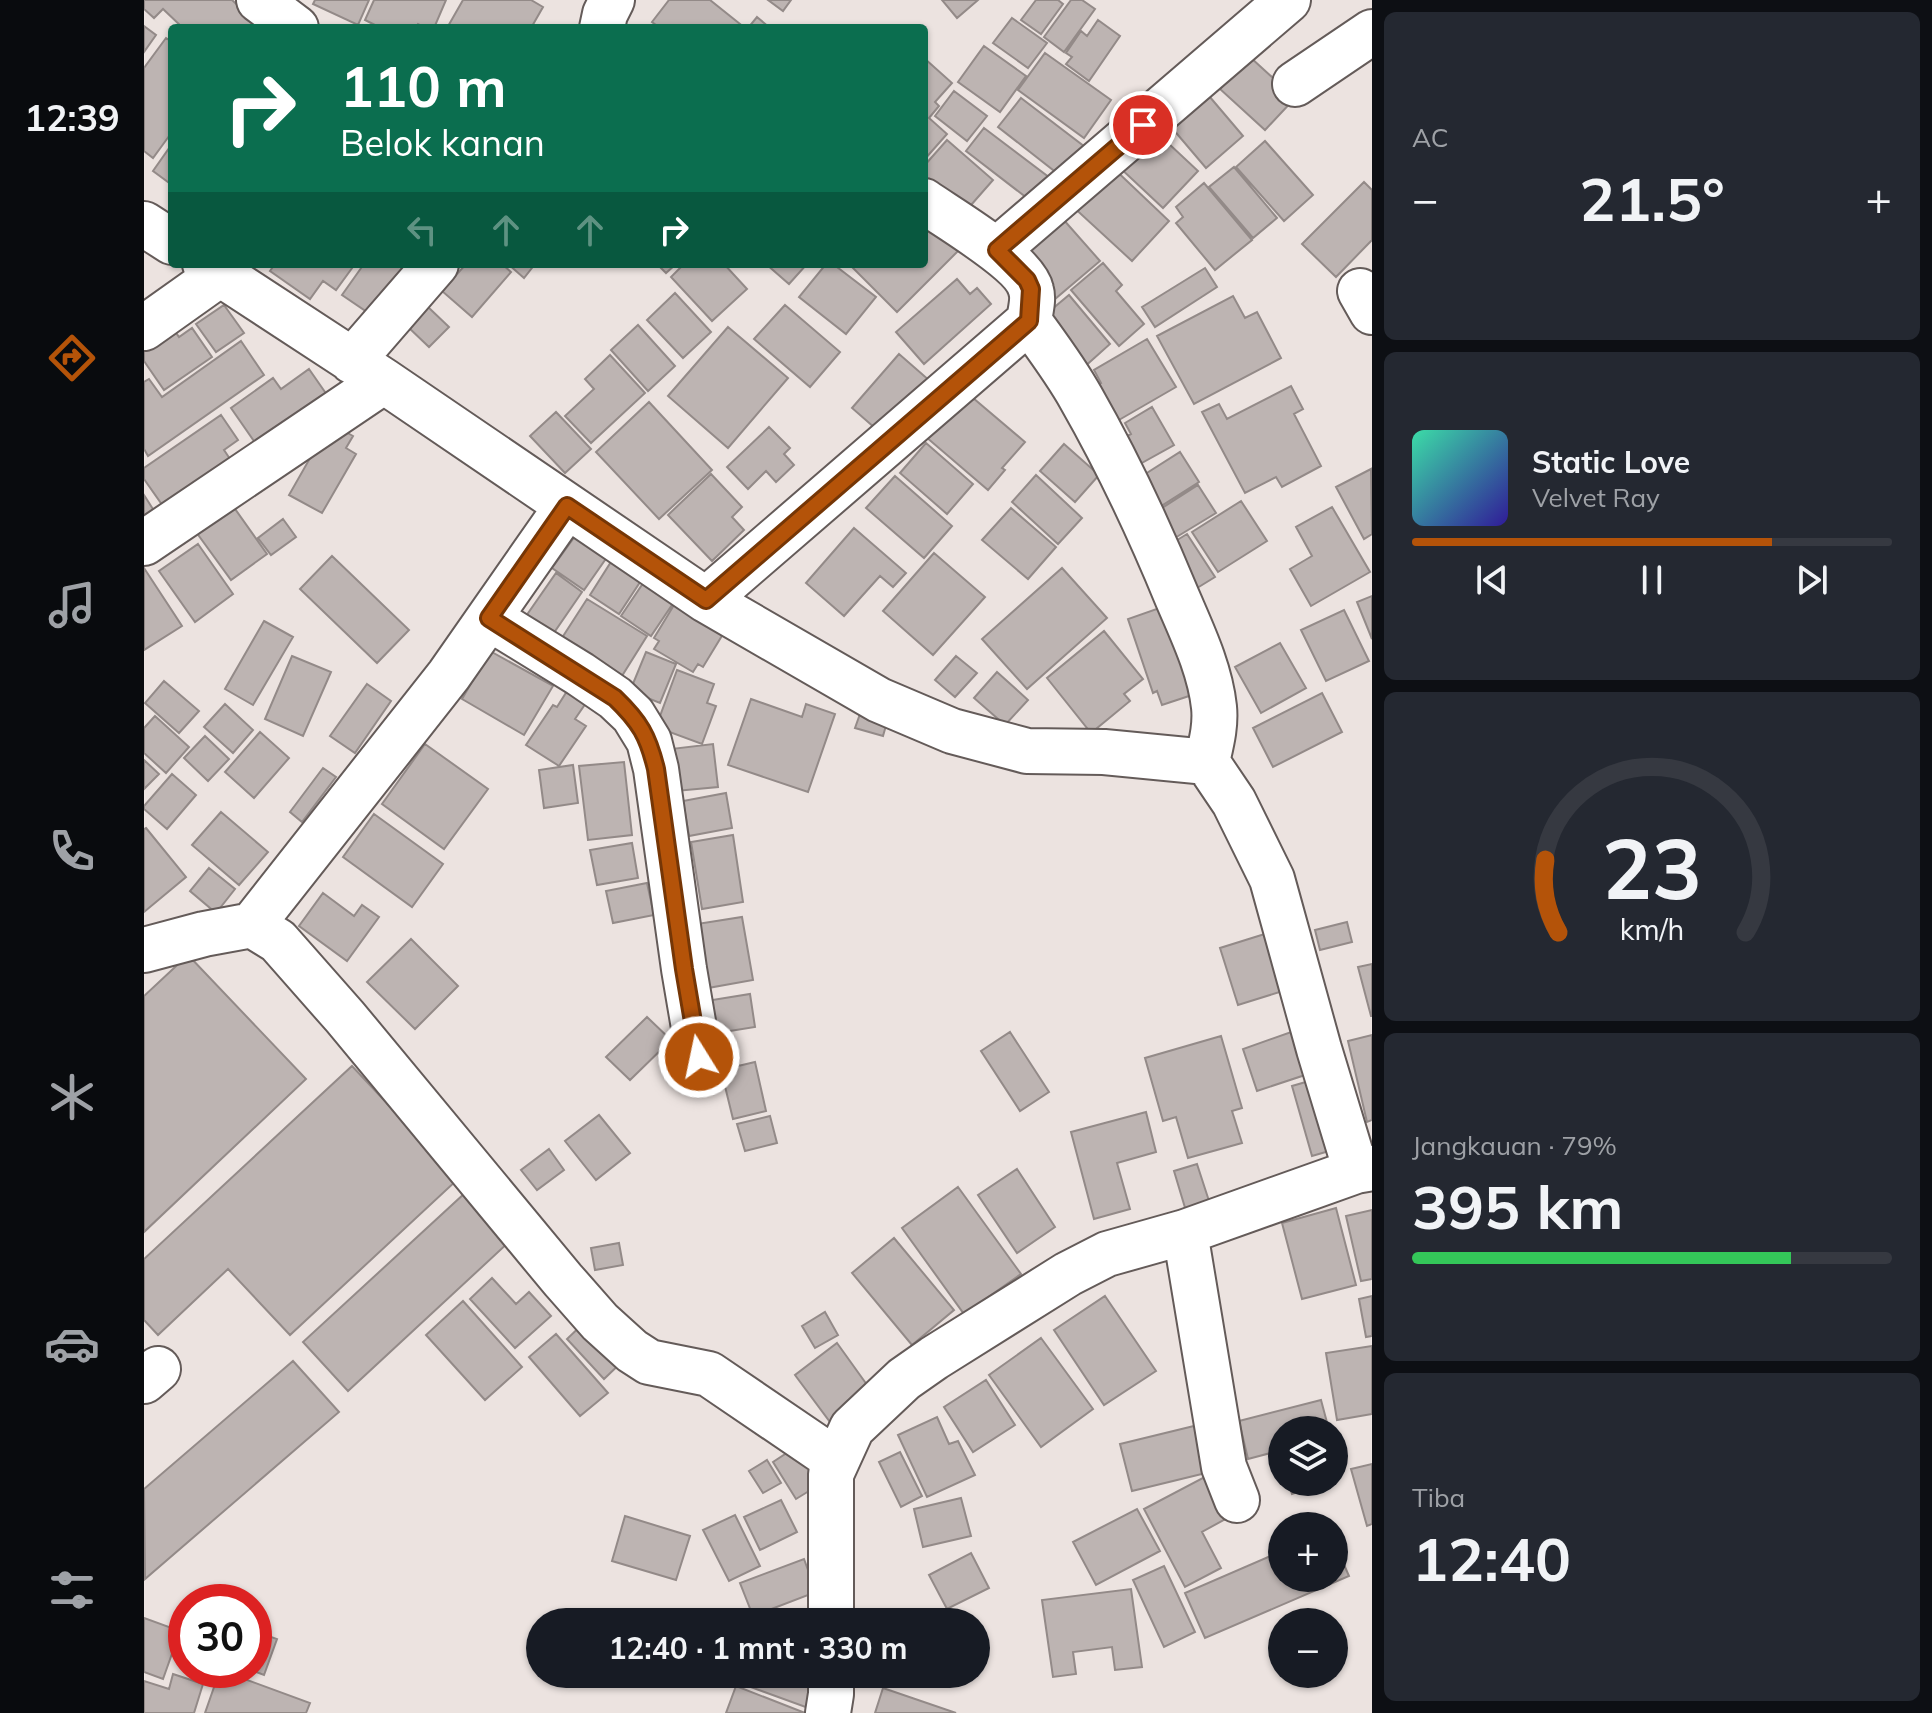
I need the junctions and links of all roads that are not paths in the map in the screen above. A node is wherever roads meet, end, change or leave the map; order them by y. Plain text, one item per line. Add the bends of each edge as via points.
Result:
1 (259, 0) edge
2 (612, 0) edge
3 (1288, 0) edge
4 (291, 24) edge
5 (603, 24) edge
6 (1372, 32) edge
7 (1295, 84) dead end
8 (928, 204) edge
9 (144, 224) edge
10 (168, 239) edge
11 (997, 250) junction
12 (433, 268) edge
13 (212, 269) edge
14 (1029, 321) junction
15 (144, 328) edge
16 (368, 371) junction
17 (567, 506) junction
18 (144, 543) edge
19 (706, 600) junction
20 (489, 618) junction
21 (1207, 762) junction
22 (252, 925) junction
23 (144, 950) edge
24 (699, 1057) dead end
25 (1364, 1170) edge
26 (1185, 1232) junction
27 (837, 1461) junction
28 (1237, 1500) dead end
29 (831, 1608) edge
30 (831, 1688) edge
31 (828, 1713) edge

1 - 4 street
2 - 5 street
3 - 11 street
6 - 7 street
8 - 11 street
9 - 10 street
11 - 14 street via 1027,280
12 - 16 street
13 - 15 street
13 - 16 street
14 - 19 street
14 - 21 street via 1080,397 1195,640 1214,709
16 - 17 street
16 - 18 street
17 - 19 street
17 - 20 street
19 - 21 street via 879,700 952,731 1027,751
20 - 22 street
20 - 24 street via 615,698 649,741
21 - 25 street via 1234,802 1272,879 1319,1049
22 - 23 street
22 - 27 street via 278,941 336,1006 600,1322 649,1362 709,1374
25 - 26 street
26 - 27 street via 1107,1254 934,1358 852,1428
26 - 28 street via 1224,1467
27 - 29 street via 831,1474
30 - 31 street

